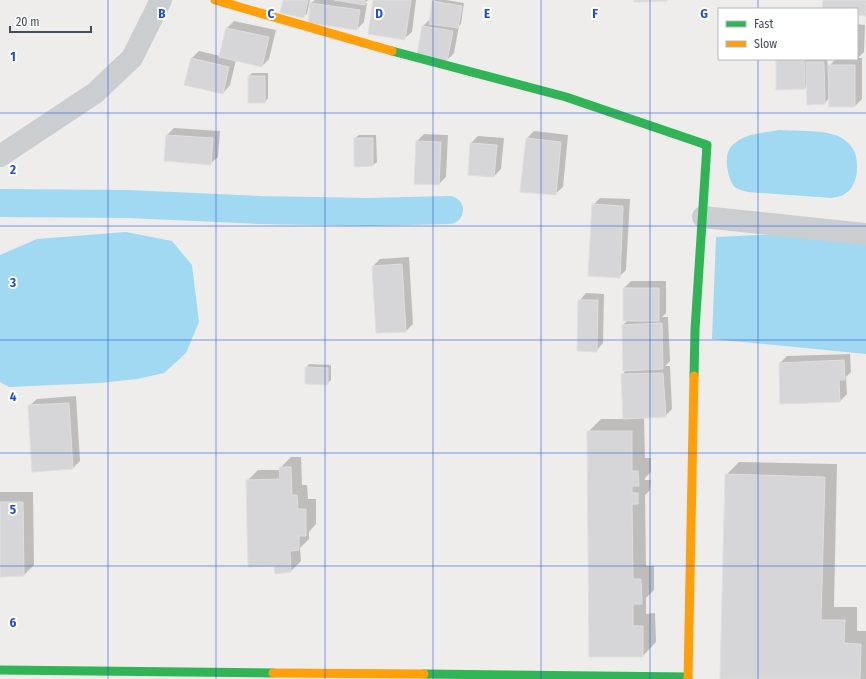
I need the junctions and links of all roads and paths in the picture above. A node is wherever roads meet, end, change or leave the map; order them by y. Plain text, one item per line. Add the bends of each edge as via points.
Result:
1 (161, 0) edge
2 (214, 0) edge
3 (0, 156) edge
4 (702, 217) junction
5 (866, 234) edge
6 (0, 670) edge
7 (278, 676) edge
8 (688, 678) edge

1 - 3 street via 132,58 95,93
2 - 4 street via 566,97 707,145
4 - 5 street
4 - 8 street via 695,330
6 - 7 street
7 - 8 street

